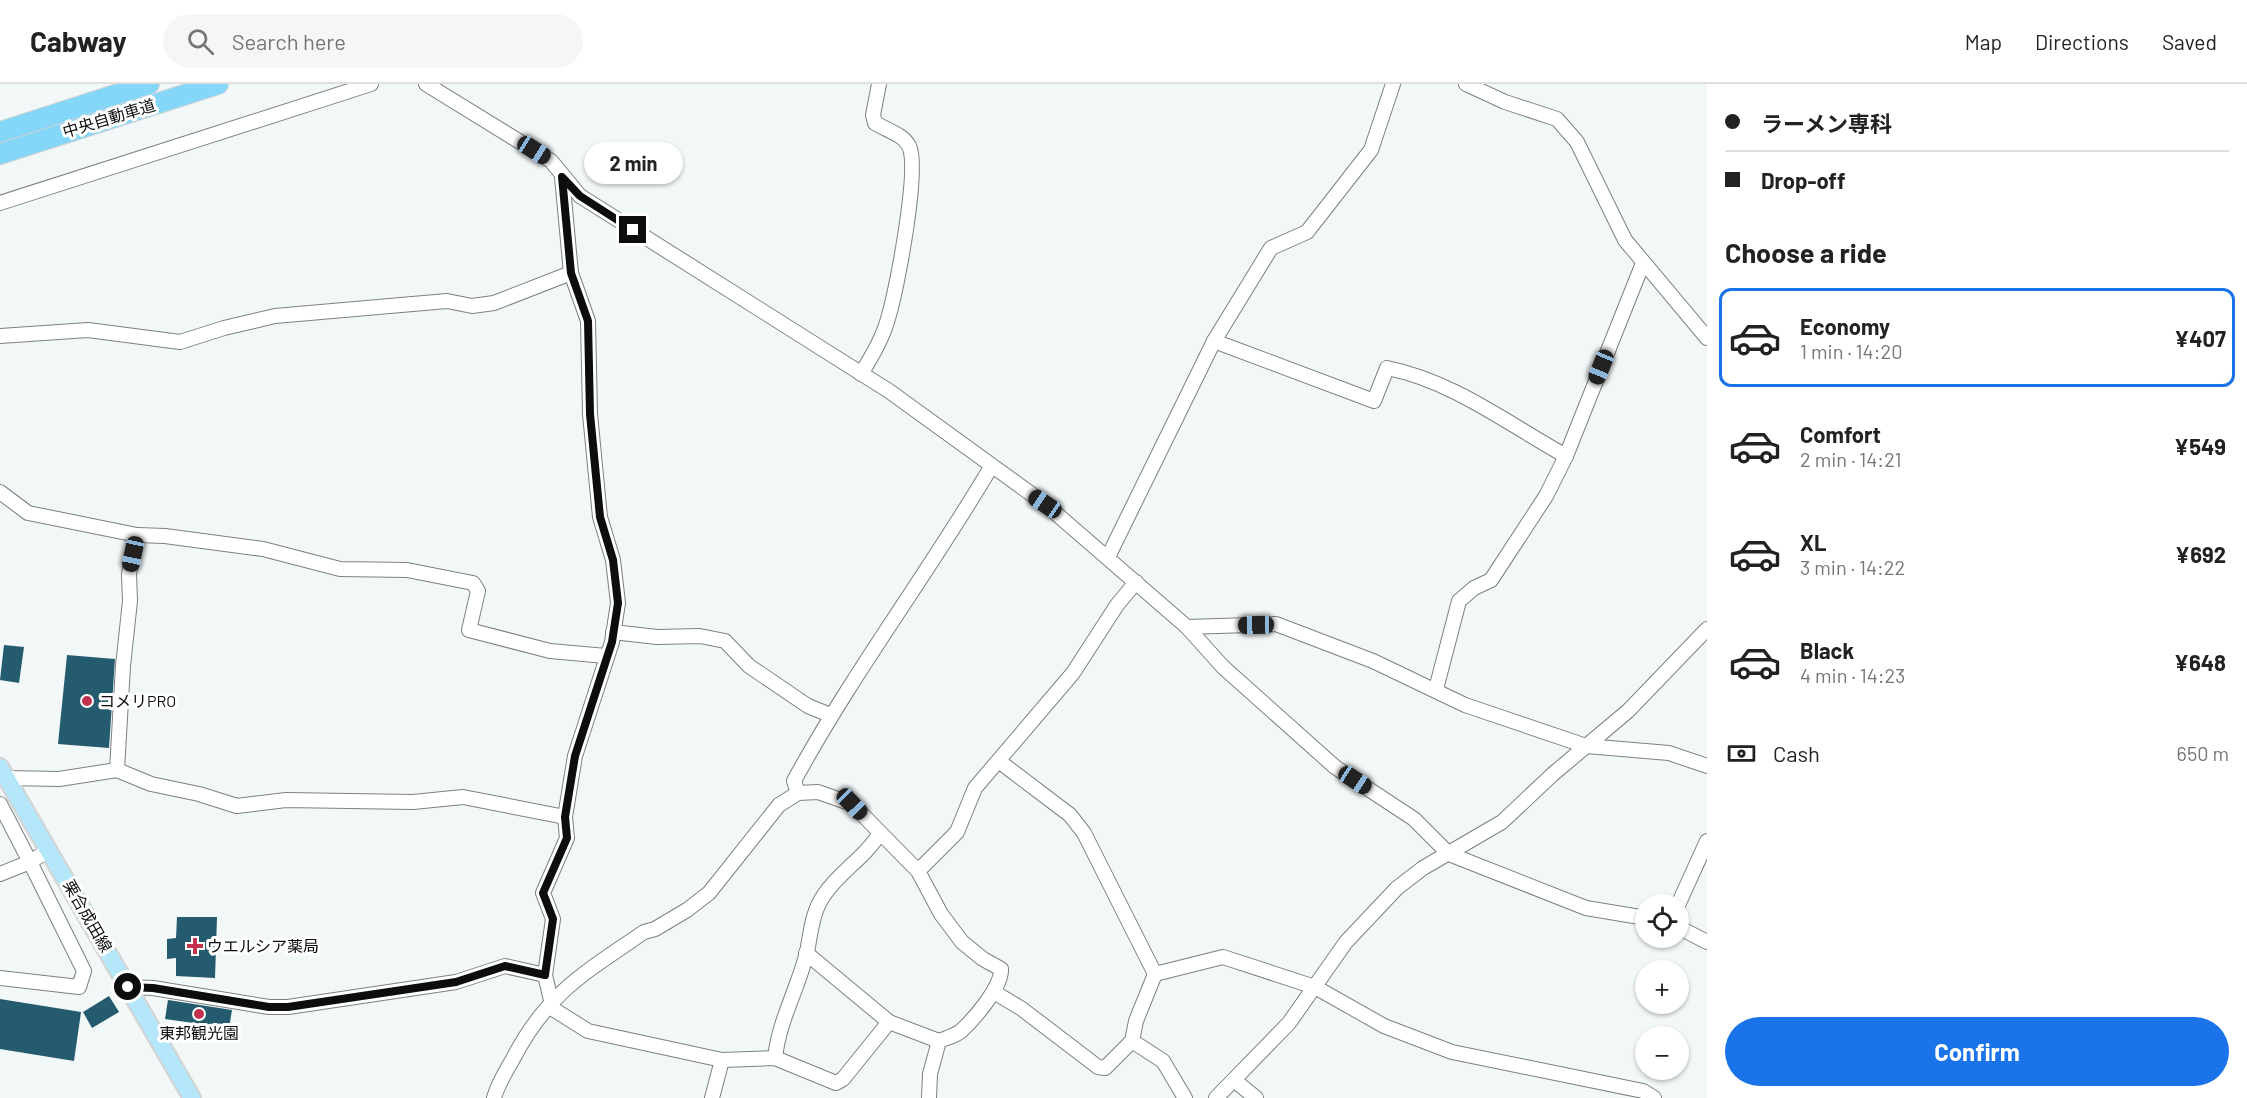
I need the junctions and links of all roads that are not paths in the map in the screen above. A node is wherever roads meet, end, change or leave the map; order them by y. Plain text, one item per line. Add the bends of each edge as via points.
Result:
1 (149, 84) edge
2 (218, 84) edge
3 (371, 84) edge
4 (426, 84) edge
5 (879, 84) edge
6 (1393, 84) edge
7 (1466, 84) edge
8 (0, 132) edge
9 (0, 154) edge
10 (562, 177) junction
11 (0, 203) edge
12 (1643, 263) junction
13 (571, 273) junction
14 (0, 336) edge
15 (1707, 338) edge
16 (1214, 341) junction
17 (861, 374) junction
18 (1566, 456) junction
19 (990, 467) junction
20 (0, 492) edge
21 (138, 535) junction
22 (1108, 557) junction
23 (1136, 582) junction
24 (1187, 627) junction
25 (1707, 629) edge
26 (613, 632) junction
27 (606, 656) junction
28 (1436, 689) junction
29 (830, 715) junction
30 (1586, 746) junction
31 (999, 762) junction
32 (1707, 766) edge
33 (117, 770) junction
34 (2, 772) edge
35 (798, 793) junction
36 (0, 804) edge
37 (565, 817) junction
38 (880, 833) junction
39 (1707, 841) edge
40 (49, 850) junction
41 (1449, 854) junction
42 (30, 862) junction
43 (918, 871) junction
44 (0, 874) edge
45 (1683, 894) edge
46 (1635, 916) edge
47 (1689, 933) edge
48 (1707, 942) edge
49 (806, 953) junction
50 (1155, 974) junction
51 (545, 975) junction
52 (0, 978) edge
53 (128, 987) junction
54 (1315, 987) junction
55 (994, 992) junction
56 (550, 1002) junction
57 (889, 1022) junction
58 (939, 1041) junction
59 (1132, 1041) junction
60 (776, 1058) junction
61 (722, 1059) junction
62 (1234, 1080) junction
63 (192, 1098) edge
64 (494, 1098) edge
65 (712, 1098) edge
66 (929, 1098) edge
67 (1185, 1098) edge
68 (1216, 1098) edge
69 (1256, 1098) edge
70 (1654, 1098) edge

1 - 8 highway, 中央自動車道
2 - 9 highway, 中央自動車道
3 - 11 street
4 - 10 street via 551,161
5 - 17 street via 875,123 903,137 910,148 912,189 889,316
6 - 16 street via 1371,150 1306,232 1271,248
7 - 12 street via 1557,119 1577,142 1625,240
10 - 13 street
10 - 17 street via 580,196
12 - 15 street
12 - 18 street
13 - 14 street via 494,303 472,306 447,301 275,316 180,342 88,330
13 - 26 street via 588,321 590,414 600,517 613,560 618,603
16 - 18 street via 1374,401 1386,368 1410,372 1470,399
16 - 22 street
17 - 19 street
18 - 28 street via 1546,496 1491,580 1473,588 1459,601
19 - 22 street via 1045,504
19 - 29 street via 959,521
20 - 21 street via 28,513
21 - 27 street via 263,549 340,569 407,570 473,582 478,591 469,630 550,651
21 - 33 street via 129,574
22 - 23 street
23 - 24 street
23 - 31 street via 1073,673
24 - 28 street via 1276,624
24 - 41 street via 1223,667 1335,767 1414,819
25 - 30 street via 1628,711
26 - 27 street
26 - 29 street via 725,641 749,666 808,706
27 - 37 street via 575,756
28 - 30 street via 1465,705
29 - 35 street via 794,781
30 - 32 street via 1669,753
30 - 41 street via 1502,822
31 - 43 street via 975,788 957,832
31 - 50 street via 1070,815 1084,833
33 - 34 street via 59,779
33 - 37 street via 151,784 237,806 286,800 413,802 463,797
34 - 40 main road, 栗合成田線
35 - 38 street via 826,793 852,804
35 - 56 street via 770,814 709,893 687,910 644,932
36 - 42 street
37 - 51 street via 567,838 543,893 553,919
38 - 43 street
38 - 49 street via 866,854 823,896
39 - 45 street
40 - 42 street
40 - 53 main road, 栗合成田線
41 - 46 street via 1586,908
41 - 54 street via 1423,868 1383,901 1346,942
42 - 44 street
42 - 52 street via 84,971 79,987
43 - 55 street via 941,914 962,942 1001,969
47 - 48 street
49 - 57 street
49 - 60 street via 778,1033
50 - 54 street via 1223,957
50 - 59 street
51 - 53 street via 505,966 456,982 288,1007
51 - 56 street
53 - 63 main road, 栗合成田線
54 - 62 street via 1288,1023
54 - 70 street via 1384,1026 1452,1052 1643,1091
55 - 58 street via 959,1033
55 - 59 street via 1098,1067 1109,1066
56 - 61 street via 553,1009 588,1031
56 - 64 street via 530,1026
57 - 58 street
57 - 60 street via 836,1083
58 - 66 street via 930,1074
59 - 67 street via 1164,1061
60 - 61 street
61 - 65 street
62 - 68 street
62 - 69 street

